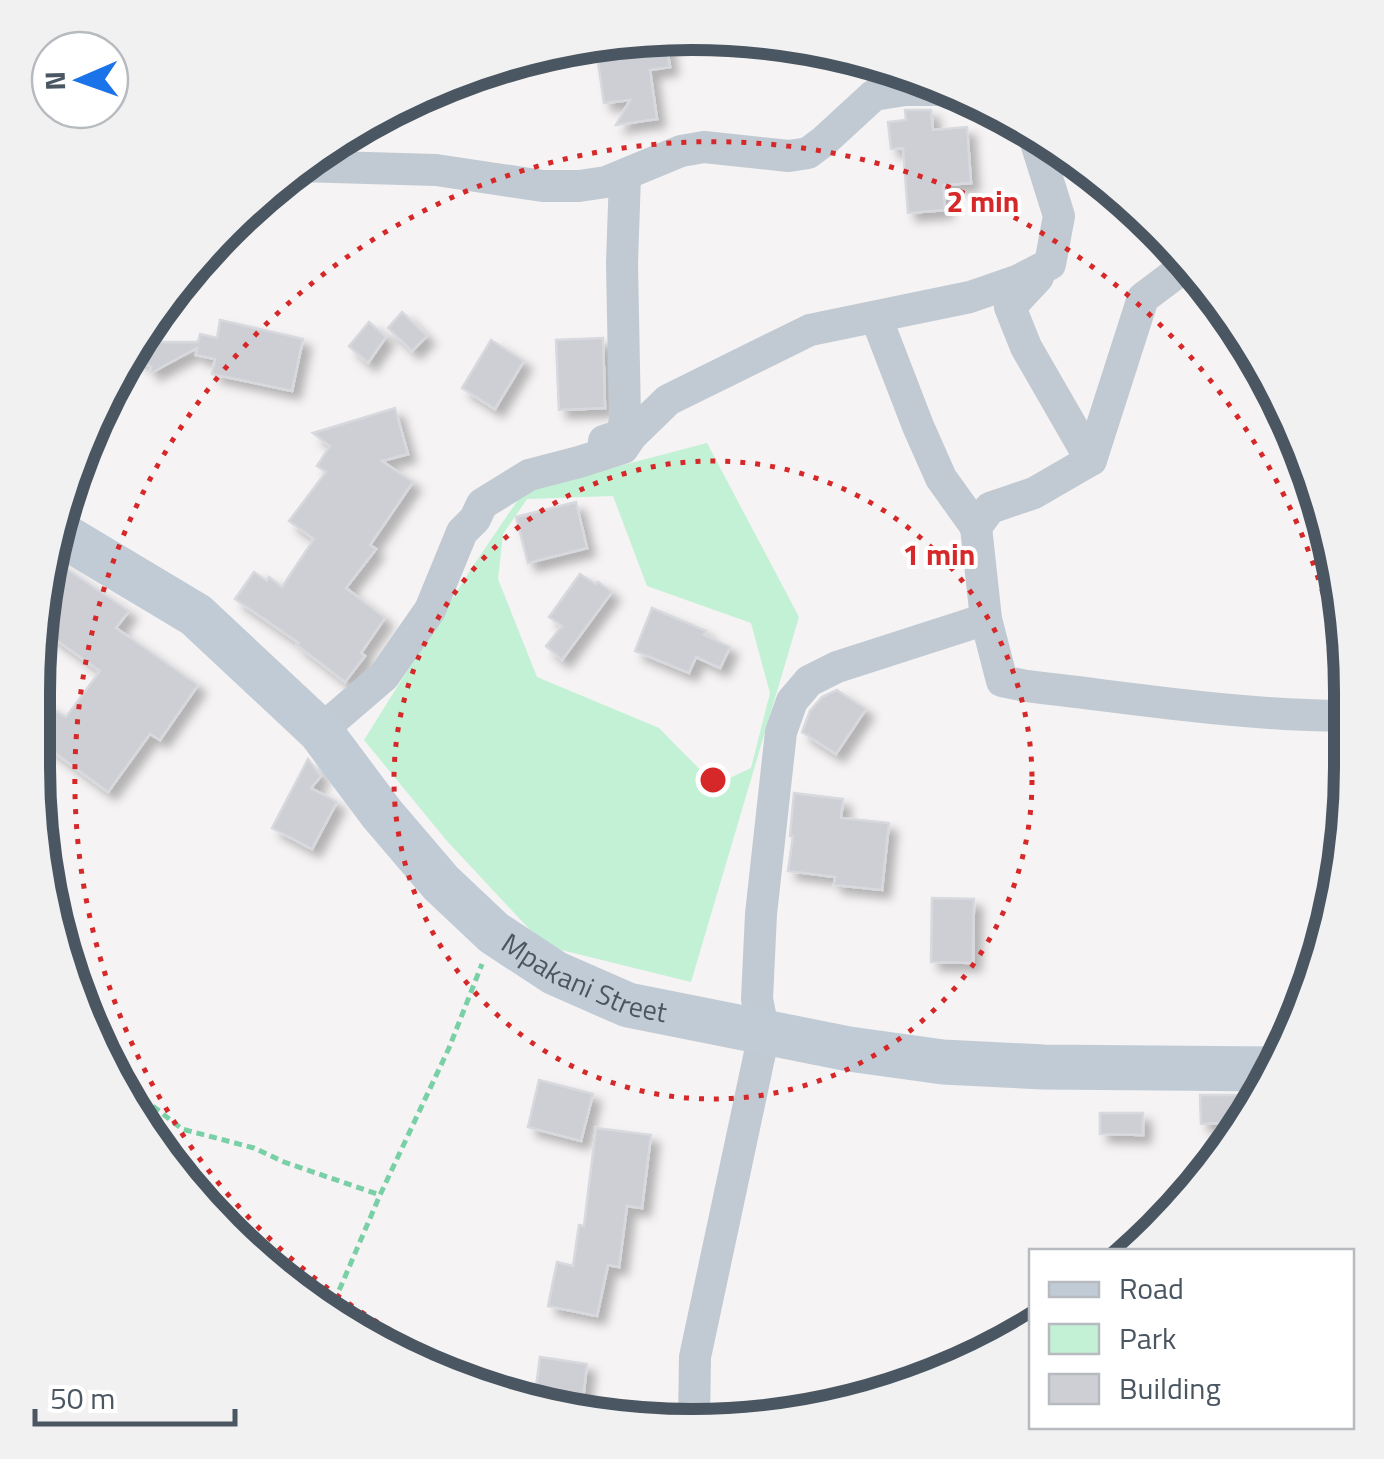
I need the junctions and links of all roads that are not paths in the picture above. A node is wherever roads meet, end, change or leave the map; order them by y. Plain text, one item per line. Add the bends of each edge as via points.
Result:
1 (914, 90) edge
2 (1039, 152) edge
3 (323, 167) edge
4 (626, 176) junction
5 (1050, 264) junction
6 (1178, 272) edge
7 (876, 317) junction
8 (1091, 460) junction
9 (467, 505) dead end
10 (976, 527) junction
11 (69, 539) edge
12 (986, 620) junction
13 (1334, 716) edge
14 (320, 731) junction
15 (764, 1034) junction
16 (1258, 1069) edge
17 (694, 1409) edge

1 - 4 street via 874,95 808,153 704,147 681,150
2 - 5 street via 1058,216
3 - 4 street via 436,170 543,186
4 - 9 street via 622,436 520,464
5 - 7 street via 970,297
5 - 8 street via 1010,307
6 - 8 street via 1143,298
7 - 10 street via 941,478
7 - 14 street via 810,330 668,400 622,448 529,475 482,504 462,532 430,610 384,676
8 - 10 street via 990,508
10 - 12 street
11 - 14 street, Mpakani Street via 196,615
12 - 13 street via 1002,681 1202,708
12 - 15 street via 837,666 808,681 792,701 781,732 761,914 757,1000
14 - 15 street, Mpakani Street via 441,884 494,933 555,974 628,1005
15 - 16 street, Mpakani Street via 943,1062
15 - 17 street via 696,1357

